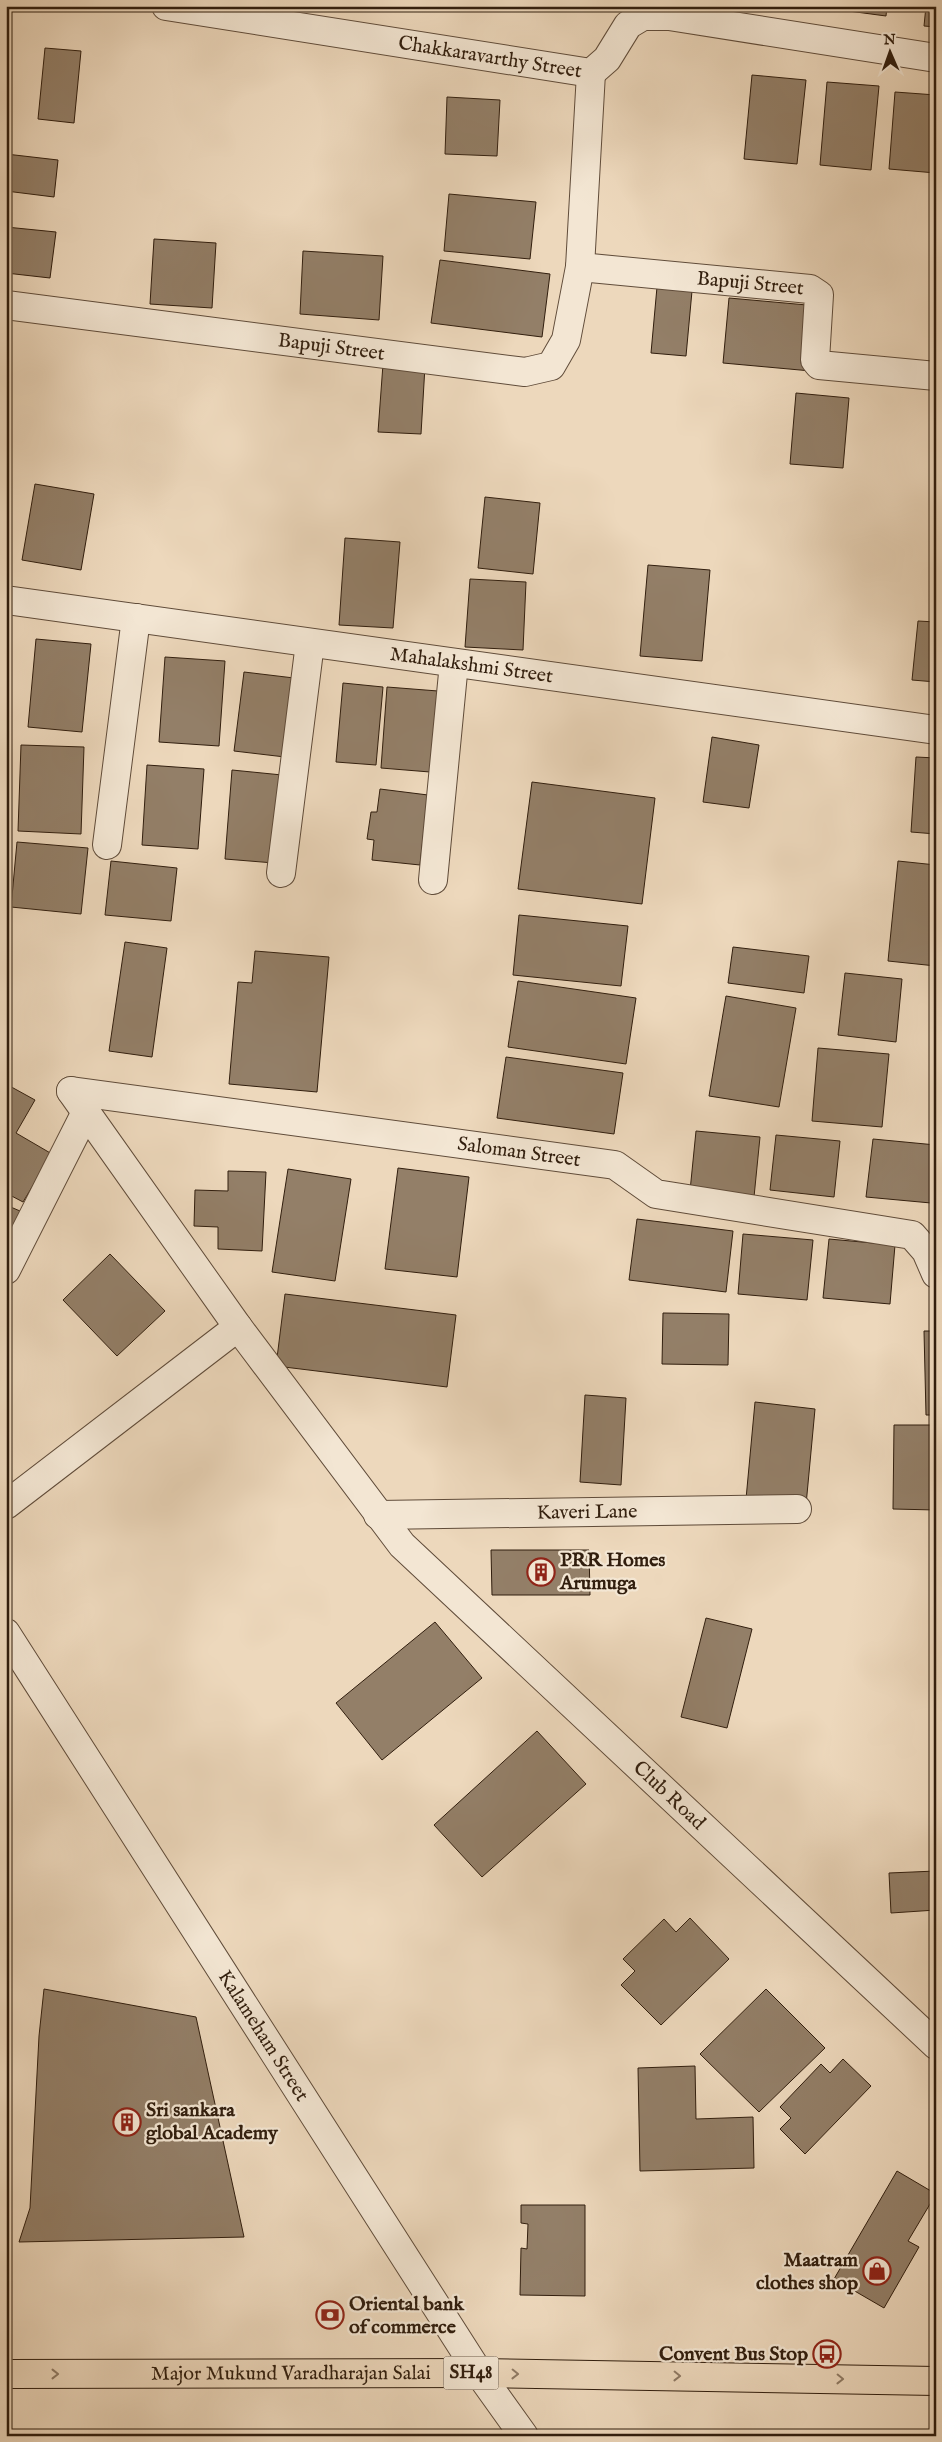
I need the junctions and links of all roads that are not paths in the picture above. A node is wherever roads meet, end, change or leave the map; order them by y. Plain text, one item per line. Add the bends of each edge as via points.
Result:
1 (166, 6) edge
2 (644, 11) edge
3 (936, 58) edge
4 (590, 73) junction
5 (580, 267) junction
6 (6, 305) edge
7 (936, 376) edge
8 (6, 600) edge
9 (136, 618) junction
10 (310, 643) junction
11 (454, 663) junction
12 (936, 730) edge
13 (107, 845) dead end
14 (281, 873) dead end
15 (433, 880) dead end
16 (79, 1101) junction
17 (6, 1270) edge
18 (936, 1274) edge
19 (238, 1327) junction
20 (6, 1505) edge
21 (797, 1509) dead end
22 (378, 1515) junction
23 (6, 1633) edge
24 (935, 2040) edge
25 (479, 2373) junction
26 (6, 2374) edge
27 (936, 2381) edge
28 (524, 2436) edge

1 - 4 street, Chakkaravarthy Street
2 - 3 street, Chakkaravarthy Street
2 - 4 street, Chakkaravarthy Street via 628,25 607,59
4 - 5 street, Bapuji Street
5 - 6 street, Bapuji Street via 566,340 552,366 525,372
5 - 7 street, Bapuji Street via 810,289 819,295 815,360 819,365
8 - 9 street, Mahalakshmi Street
9 - 10 street, Mahalakshmi Street
9 - 13 street
10 - 11 street, Mahalakshmi Street
10 - 14 street
11 - 12 street, Mahalakshmi Street
11 - 15 street
16 - 17 street
16 - 18 street, Saloman Street via 615,1165 656,1194 912,1235 926,1251
16 - 19 street, Club Road
19 - 20 street
19 - 22 street, Club Road
21 - 22 street, Kaveri Lane
22 - 24 street, Club Road via 402,1545
23 - 25 street, Kalameham Street
26 -> 25 main road, Major Mukund Varadharajan Salai / SH48
25 -> 27 main road, Major Mukund Varadharajan Salai / SH48
25 - 28 street, Kalameham Street

